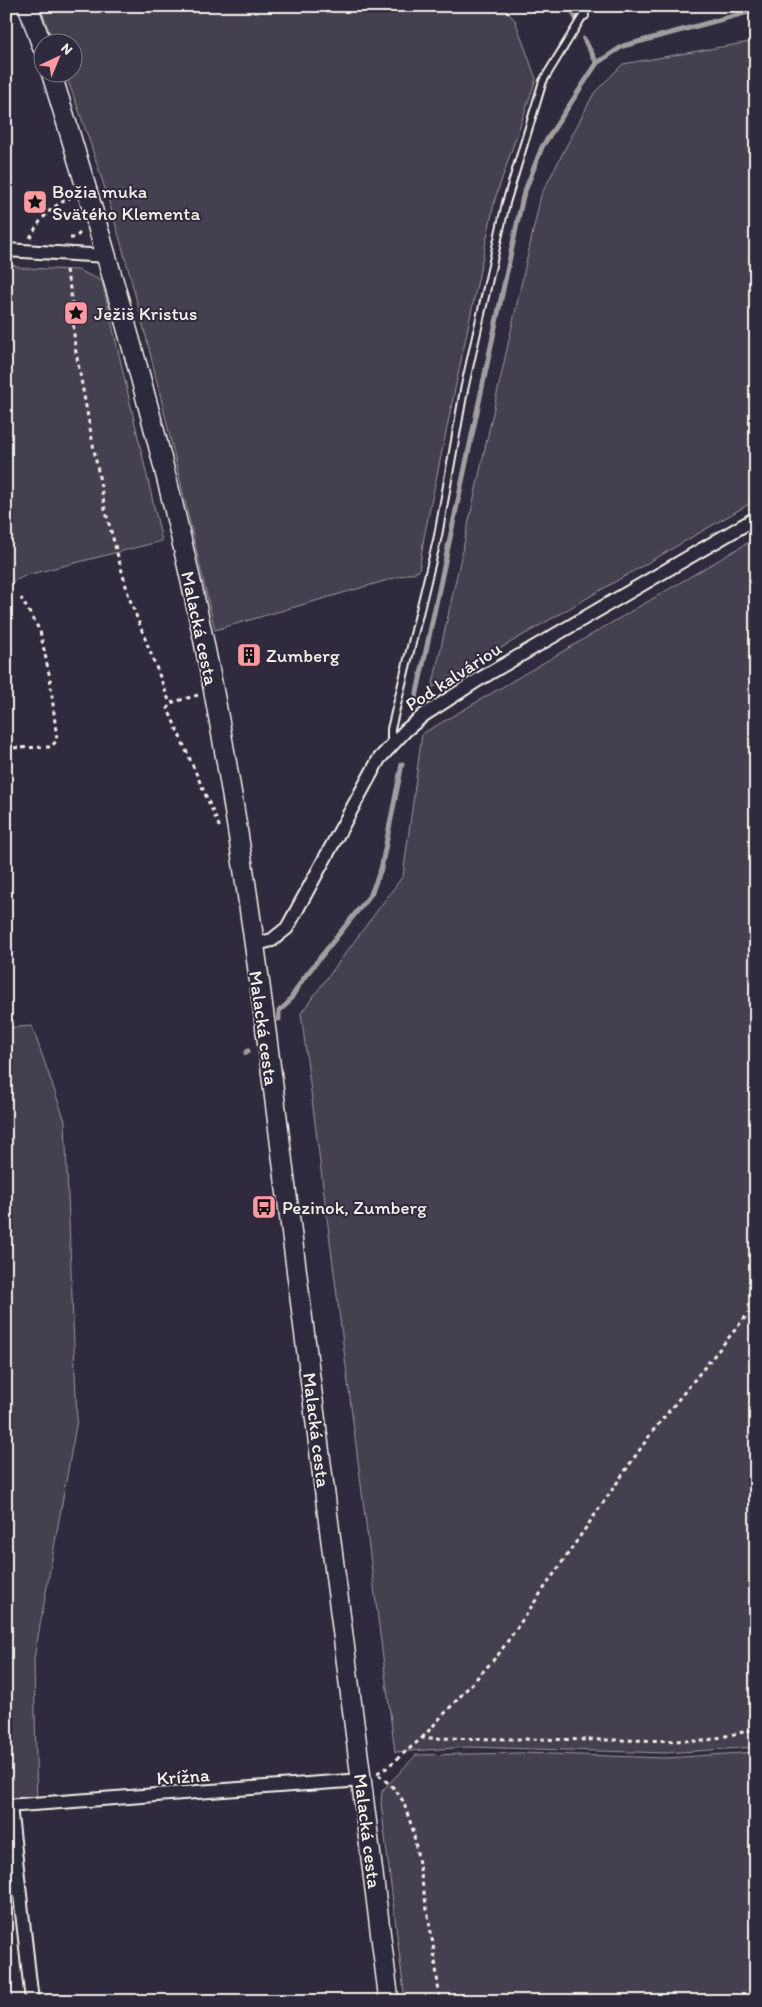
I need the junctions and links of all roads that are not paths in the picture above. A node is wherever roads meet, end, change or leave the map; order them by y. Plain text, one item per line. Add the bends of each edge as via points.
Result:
1 (28, 6) edge
2 (579, 6) edge
3 (589, 6) edge
4 (584, 16) junction
5 (37, 32) edge
6 (54, 82) edge
7 (6, 250) edge
8 (107, 256) junction
9 (756, 518) edge
10 (391, 745) junction
11 (253, 945) junction
12 (369, 1777) junction
13 (8, 1806) edge
14 (32, 2001) edge
15 (390, 2001) edge

1 - 5 main road
2 - 4 lane
3 - 4 lane
4 - 10 lane via 543,81 506,203 464,390 438,536 391,729
6 - 8 main road, Malacká cesta
7 - 8 street
8 - 11 main road, Malacká cesta via 178,524 214,691
9 - 10 street, Pod kalváriou via 478,680 424,715
10 - 11 street, Pod kalváriou via 374,768 287,928 272,940
11 - 12 main road, Malacká cesta
12 - 13 street, Krížna
12 - 15 main road, Malacká cesta
13 - 14 street

